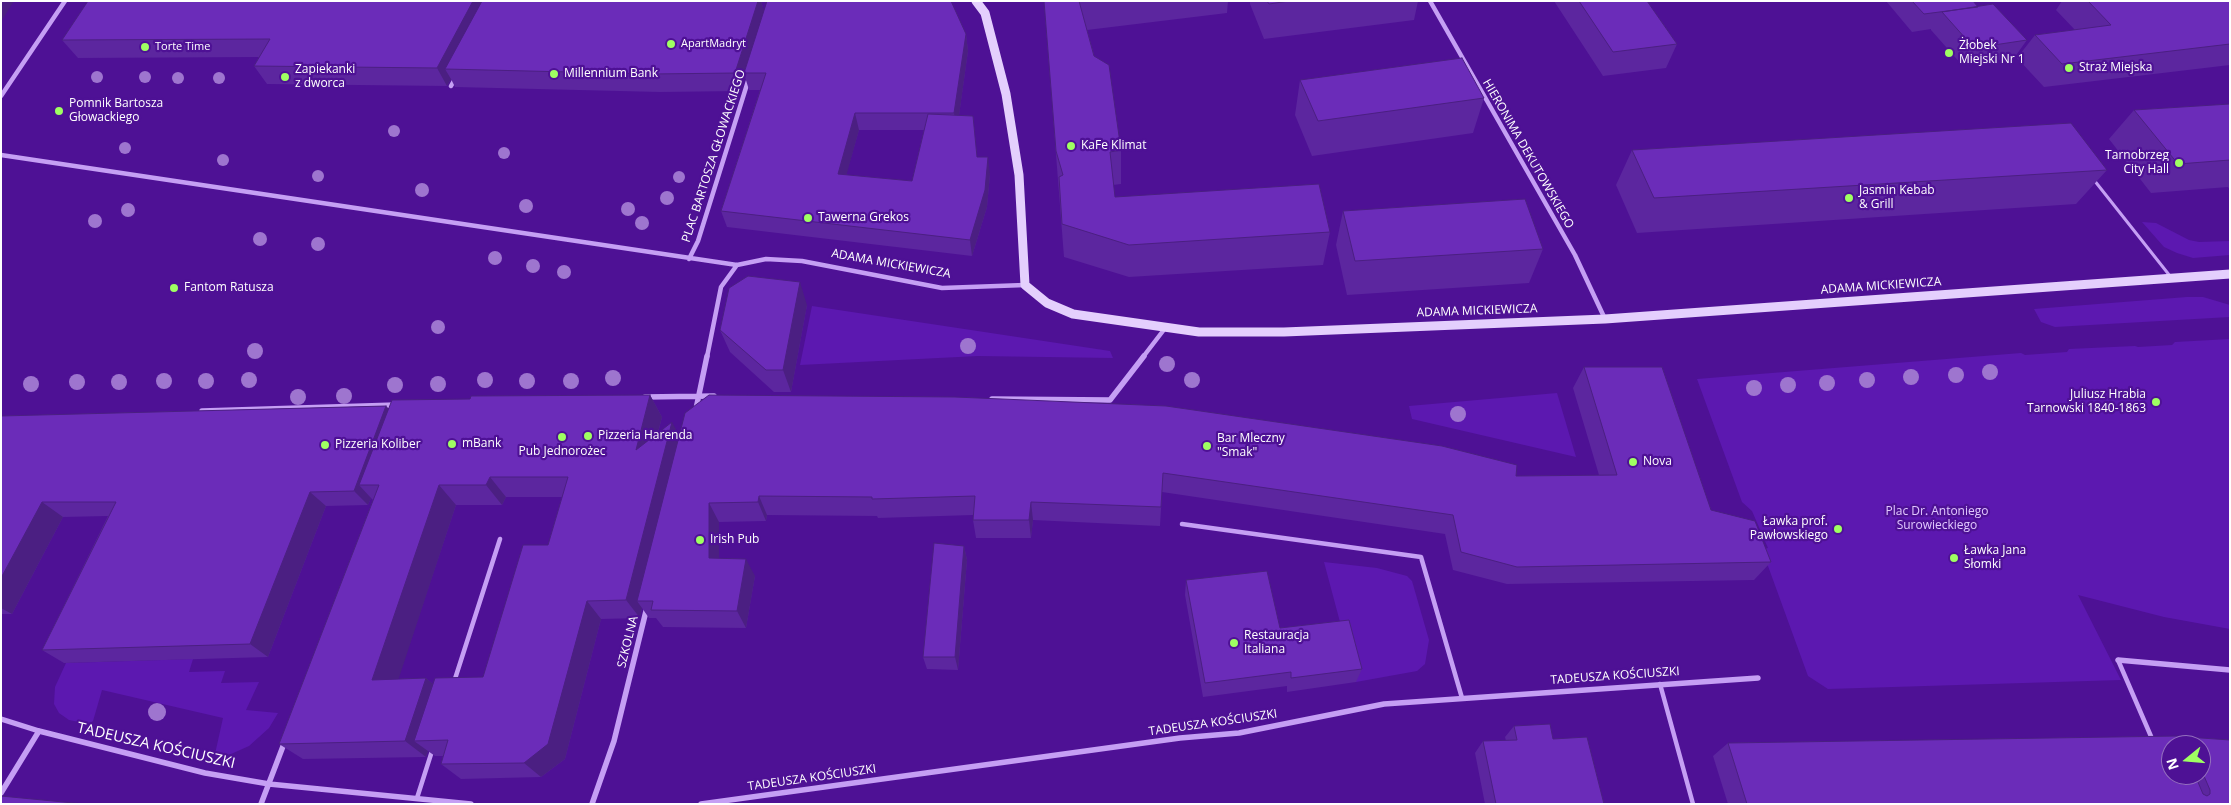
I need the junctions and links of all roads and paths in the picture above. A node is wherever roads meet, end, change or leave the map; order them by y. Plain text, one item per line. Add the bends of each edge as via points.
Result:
1 (65, 1) edge
2 (976, 1) edge
3 (987, 1) edge
4 (1430, 1) edge
5 (985, 12) junction
6 (460, 69) edge
7 (751, 73) edge
8 (451, 86) edge
9 (1, 96) edge
10 (1, 156) edge
11 (2093, 179) edge
12 (689, 259) junction
13 (737, 265) junction
14 (2230, 274) edge
15 (2171, 278) junction
16 (1025, 285) junction
17 (1605, 319) junction
18 (1166, 327) junction
19 (698, 396) junction
20 (724, 396) edge
21 (639, 397) edge
22 (981, 398) edge
23 (402, 405) edge
24 (196, 411) edge
25 (693, 419) edge
26 (1182, 524) dead end
27 (500, 539) dead end
28 (649, 599) edge
29 (2118, 660) joint
30 (2230, 670) edge
31 (1758, 678) dead end
32 (1660, 684) junction
33 (452, 687) edge
34 (1462, 698) junction
35 (1, 719) edge
36 (39, 731) junction
37 (286, 738) edge
38 (435, 743) edge
39 (2156, 749) edge
40 (269, 784) junction
41 (1, 792) edge
42 (417, 798) junction
43 (262, 804) edge
44 (471, 804) edge
45 (592, 804) edge
46 (701, 804) edge
47 (1693, 804) edge

1 - 9 street
2 - 5 street
3 - 5 street
4 - 17 street, HIERONIMA DEKUTOWSKIEGO via 1575,255
5 - 16 street via 1006,94 1019,175
6 - 8 street
7 - 12 street, PLAC BARTOSZA GŁOWACKIEGO via 698,241
10 - 12 street, ADAMA MICKIEWICZA
11 - 15 lane
12 - 13 street, ADAMA MICKIEWICZA
13 - 16 street, ADAMA MICKIEWICZA via 766,259 802,261 942,288
13 - 19 street via 722,287
14 - 15 street, ADAMA MICKIEWICZA
15 - 17 street, ADAMA MICKIEWICZA
16 - 18 street, ADAMA MICKIEWICZA via 1047,303 1073,314
17 - 18 street, ADAMA MICKIEWICZA via 1284,332 1198,332
18 - 22 street via 1110,400
19 - 20 street
19 - 21 street
19 - 25 street
23 - 24 street
26 - 34 lane via 1421,558
27 - 33 lane
28 - 45 street, SZKOLNA via 614,741
29 - 30 street
29 - 39 lane
31 - 32 street, TADEUSZA KOŚCIUSZKI
32 - 34 street, TADEUSZA KOŚCIUSZKI
32 - 47 lane
34 - 46 street, TADEUSZA KOŚCIUSZKI via 1384,704 1239,733 1180,738
35 - 36 street, TADEUSZA KOŚCIUSZKI
36 - 40 street, TADEUSZA KOŚCIUSZKI via 205,773
36 - 41 street
37 - 40 street
38 - 42 lane
40 - 42 street, TADEUSZA KOŚCIUSZKI
40 - 43 street
42 - 44 street, TADEUSZA KOŚCIUSZKI

